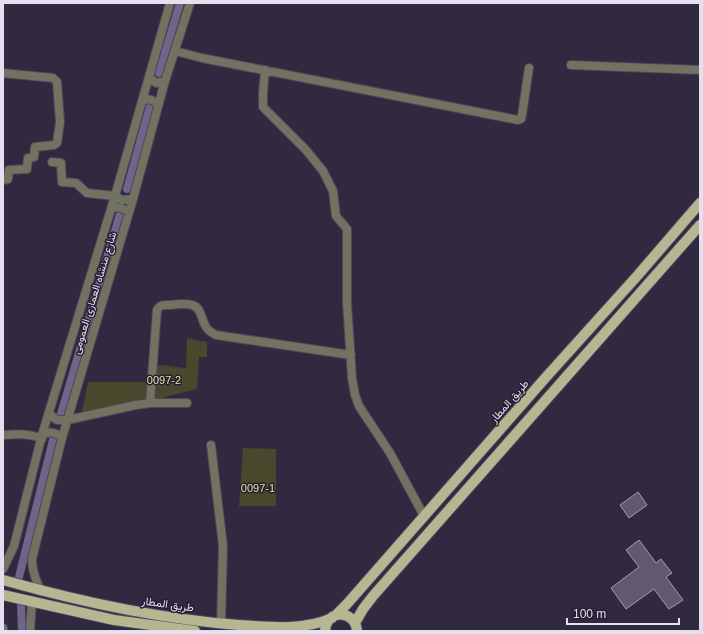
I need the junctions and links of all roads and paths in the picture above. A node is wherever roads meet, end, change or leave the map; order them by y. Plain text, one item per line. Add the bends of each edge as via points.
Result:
1 (190, 3) edge
2 (168, 4) edge
3 (175, 50) junction
4 (571, 66) dead end
5 (528, 68) dead end
6 (265, 70) junction
7 (700, 70) edge
8 (3, 73) edge
9 (149, 77) junction
10 (165, 81) junction
11 (142, 101) junction
12 (158, 106) junction
13 (52, 162) dead end
14 (3, 180) edge
15 (115, 196) junction
16 (133, 199) junction
17 (700, 203) edge
18 (112, 207) junction
19 (129, 212) junction
20 (700, 225) edge
21 (351, 355) junction
22 (150, 403) junction
23 (187, 403) dead end
24 (49, 414) junction
25 (67, 420) junction
26 (3, 435) edge
27 (42, 437) junction
28 (62, 438) junction
29 (212, 445) dead end
30 (424, 516) junction
31 (3, 569) edge
32 (3, 580) edge
33 (41, 591) junction
34 (3, 595) edge
35 (32, 602) junction
36 (334, 616) junction
37 (221, 623) junction
38 (356, 627) edge
39 (3, 628) edge
40 (3, 631) edge
41 (30, 631) edge
42 (195, 631) edge
43 (325, 631) edge

1 - 3 street, شارع منشاه العمارى العمومى
2 - 9 street, شارع منشاه العمارى العمومى
3 - 6 street
3 - 10 street, شارع منشاه العمارى العمومى
4 - 7 street
5 - 6 street via 522,115 518,120
6 - 21 street via 263,107 324,171 333,191 336,216 347,229 347,303
8 - 14 street via 56,80 60,122 56,143 35,147 34,157 28,158 27,169 9,170 8,179
9 - 10 street via 156,83
9 - 11 street, شارع منشاه العمارى العمومى
10 - 12 street, شارع منشاه العمارى العمومى
11 - 12 street via 151,99
11 - 15 street, شارع منشاه العمارى العمومى
12 - 16 street, شارع منشاه العمارى العمومى
13 - 15 street via 61,163 62,182 76,183 87,193
15 - 16 street via 126,200
15 - 18 street, شارع منشاه العمارى العمومى
16 - 19 street, شارع منشاه العمارى العمومى
17 - 30 main road, طريق المطار
18 - 19 street
18 - 24 street, شارع منشاه العمارى العمومى
19 - 25 street, شارع منشاه العمارى العمومى
20 - 38 main road via 373,596 363,609
21 - 22 street via 216,335 204,325 195,306 161,305 157,310
21 - 30 street via 355,396 359,406 390,453
22 - 23 street
22 - 25 street
24 - 25 street via 57,420
24 - 27 street, شارع منشاه العمارى العمومى
25 - 28 street, شارع منشاه العمارى العمومى
26 - 27 street via 23,434
27 - 28 street via 53,432
27 - 31 street, شارع منشاه العمارى العمومى via 14,546
28 - 33 street, شارع منشاه العمارى العمومى via 32,559 34,576
29 - 37 street via 222,546
30 - 36 main road, طريق المطار
32 - 33 main road, طريق المطار
33 - 37 main road, طريق المطار via 119,609
34 - 35 main road, طريق المطار
35 - 41 street
35 - 42 main road, طريق المطار via 114,620
36 - 37 main road, طريق المطار via 302,626 272,627
36 - 38 main road via 349,616
36 - 43 main road via 326,625
39 - 40 street

